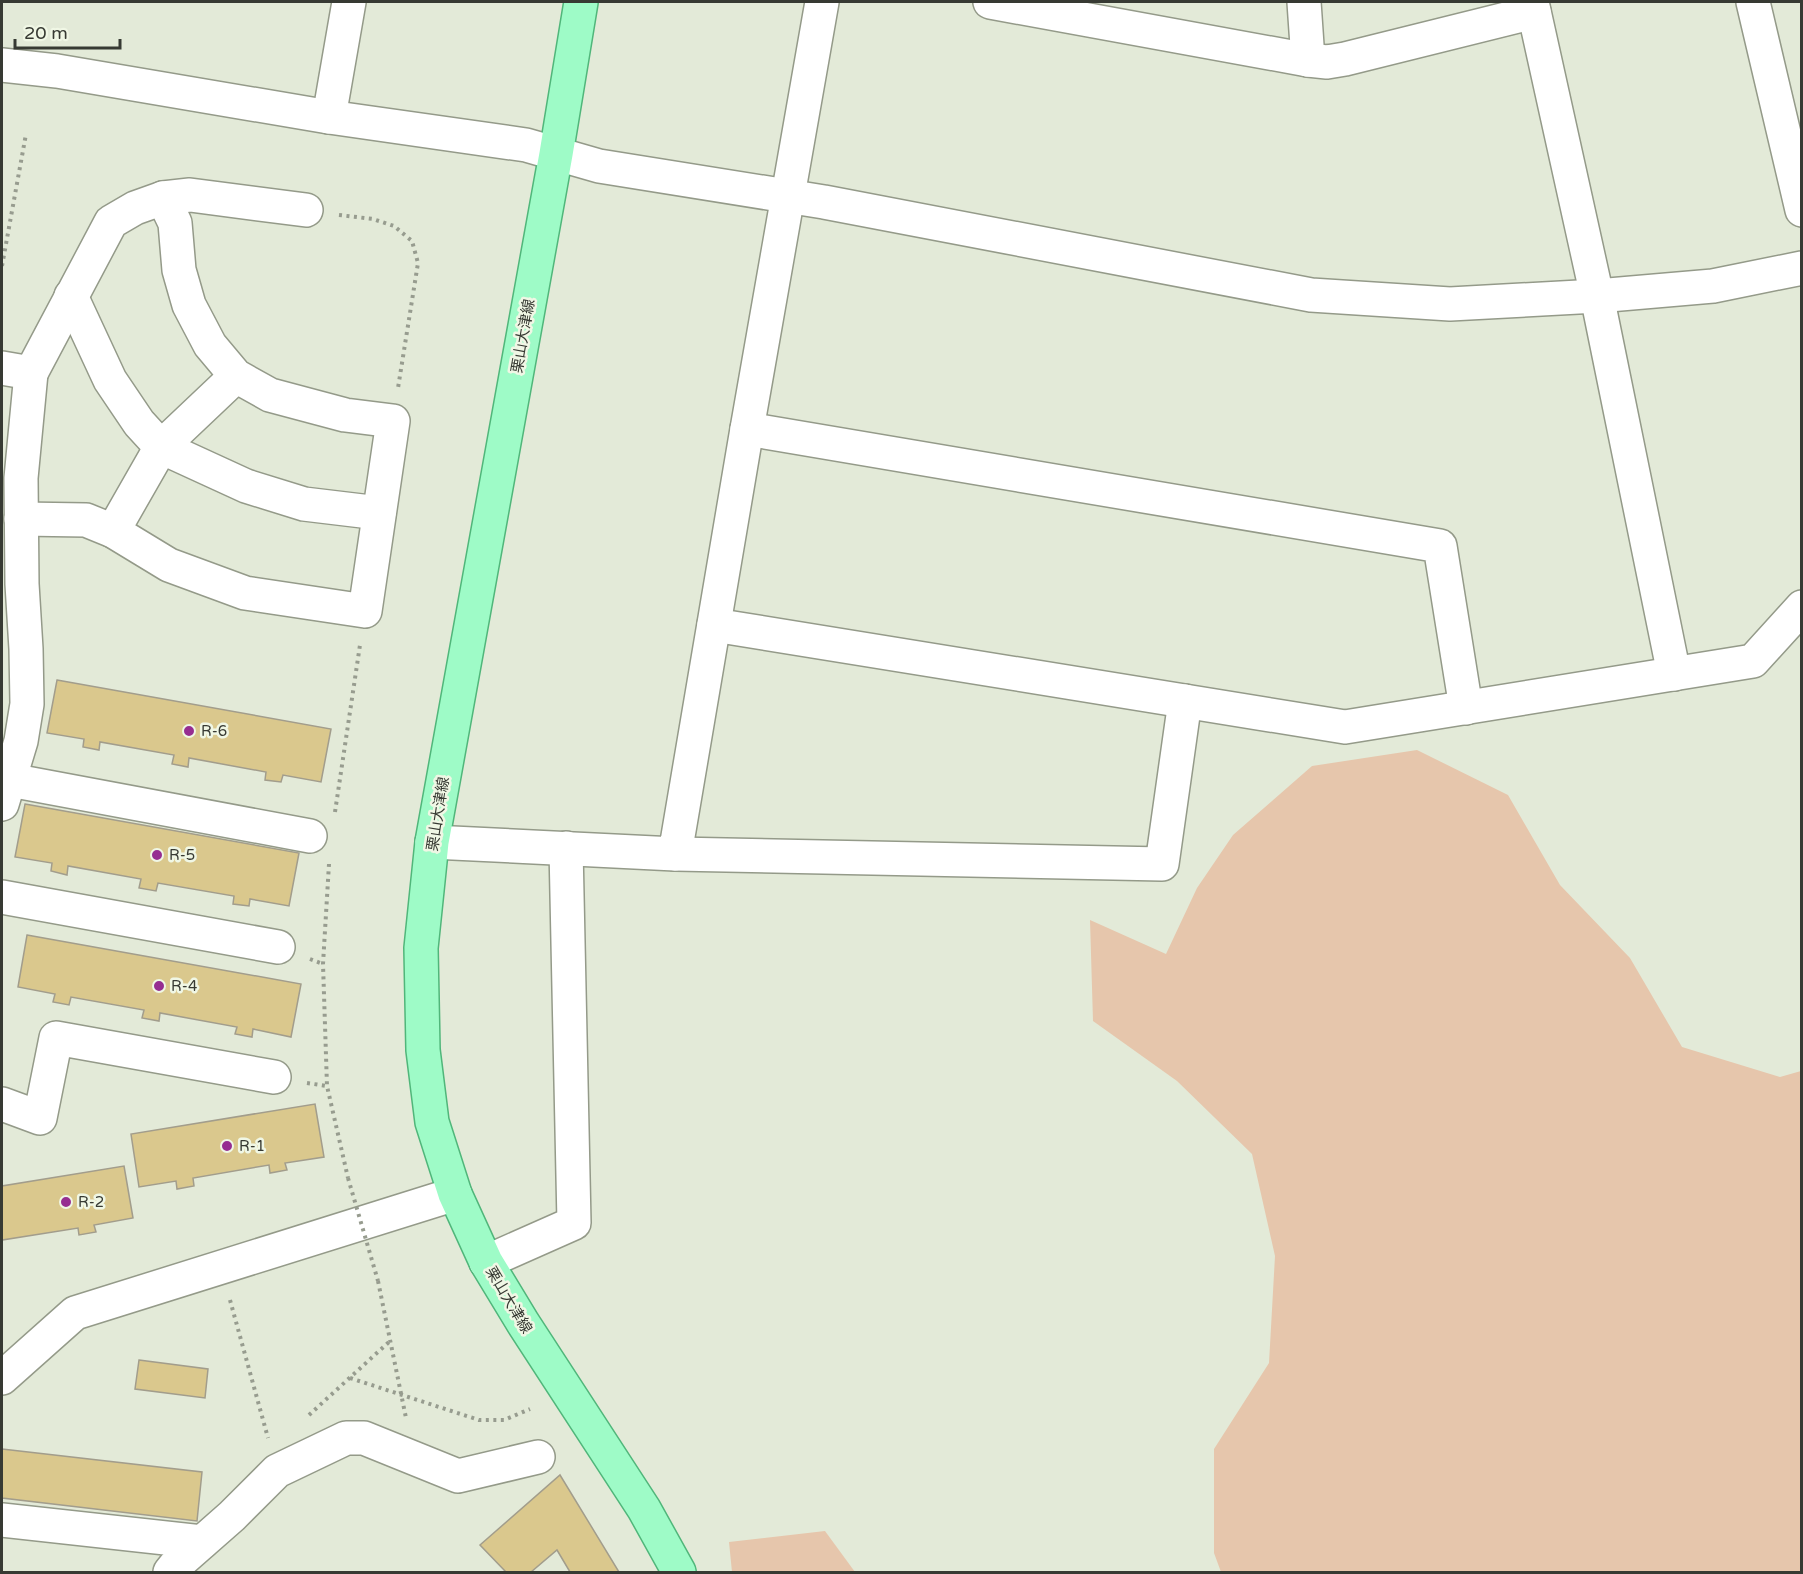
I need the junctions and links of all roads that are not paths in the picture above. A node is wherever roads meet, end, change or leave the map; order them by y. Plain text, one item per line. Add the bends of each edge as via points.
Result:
1 (349, 2) edge
2 (581, 2) edge
3 (822, 2) edge
4 (990, 2) edge
5 (1304, 2) edge
6 (1759, 3) edge
7 (1533, 7) edge
8 (1308, 60) junction
9 (2, 65) edge
10 (329, 117) junction
11 (556, 154) junction
12 (163, 198) junction
13 (788, 198) junction
14 (306, 210) road end
15 (1802, 210) edge
16 (1802, 268) edge
17 (71, 296) junction
18 (1597, 296) junction
19 (16, 371) edge
20 (236, 376) junction
21 (747, 429) junction
22 (161, 447) junction
23 (379, 513) junction
24 (21, 519) junction
25 (113, 531) junction
26 (1802, 607) edge
27 (714, 625) junction
28 (1674, 674) junction
29 (1185, 701) junction
30 (1466, 708) junction
31 (6, 792) edge
32 (322, 826) road end
33 (432, 842) junction
34 (566, 848) junction
35 (675, 854) junction
36 (2, 897) edge
37 (278, 947) dead end
38 (274, 1077) dead end
39 (2, 1104) edge
40 (455, 1194) junction
41 (486, 1262) junction
42 (2, 1378) edge
43 (538, 1457) dead end
44 (2, 1520) edge
45 (202, 1542) junction
46 (170, 1572) edge
47 (679, 1572) edge

1 - 10 street
2 - 11 main road, 栗山大津線
3 - 13 street
4 - 8 street
5 - 8 street
6 - 15 street
7 - 8 street via 1345,59
7 - 18 street
9 - 10 street
10 - 11 street via 526,145
11 - 13 street via 599,166
11 - 33 main road, 栗山大津線
12 - 14 street via 190,195
12 - 17 street via 111,222
12 - 20 street via 175,223 179,270 189,305 210,345
13 - 18 street via 1311,295 1450,304
13 - 21 street
16 - 18 street via 1713,286
17 - 19 street
17 - 22 street via 111,380 139,423
18 - 28 street
19 - 24 street
20 - 22 street
20 - 23 street via 270,395 345,415 393,421
21 - 27 street
21 - 30 street via 1440,546
22 - 23 street via 246,486 304,504
22 - 25 street
23 - 25 street via 365,611 245,593 169,565
24 - 25 street via 86,520
24 - 31 street via 27,704
26 - 28 street via 1753,661
27 - 29 street
27 - 35 street
28 - 30 street
29 - 30 street via 1345,727
29 - 35 street via 1162,864
31 - 32 street
33 - 34 street
33 - 40 main road, 栗山大津線 via 421,948 423,1050 432,1122
34 - 35 street
34 - 41 street via 574,1223
36 - 37 street
38 - 39 street via 56,1038 40,1118
40 - 41 main road, 栗山大津線
40 - 42 street via 75,1313
41 - 47 main road, 栗山大津線 via 644,1509
43 - 45 street via 458,1476 364,1438 346,1438 277,1471
44 - 45 street
45 - 46 street

